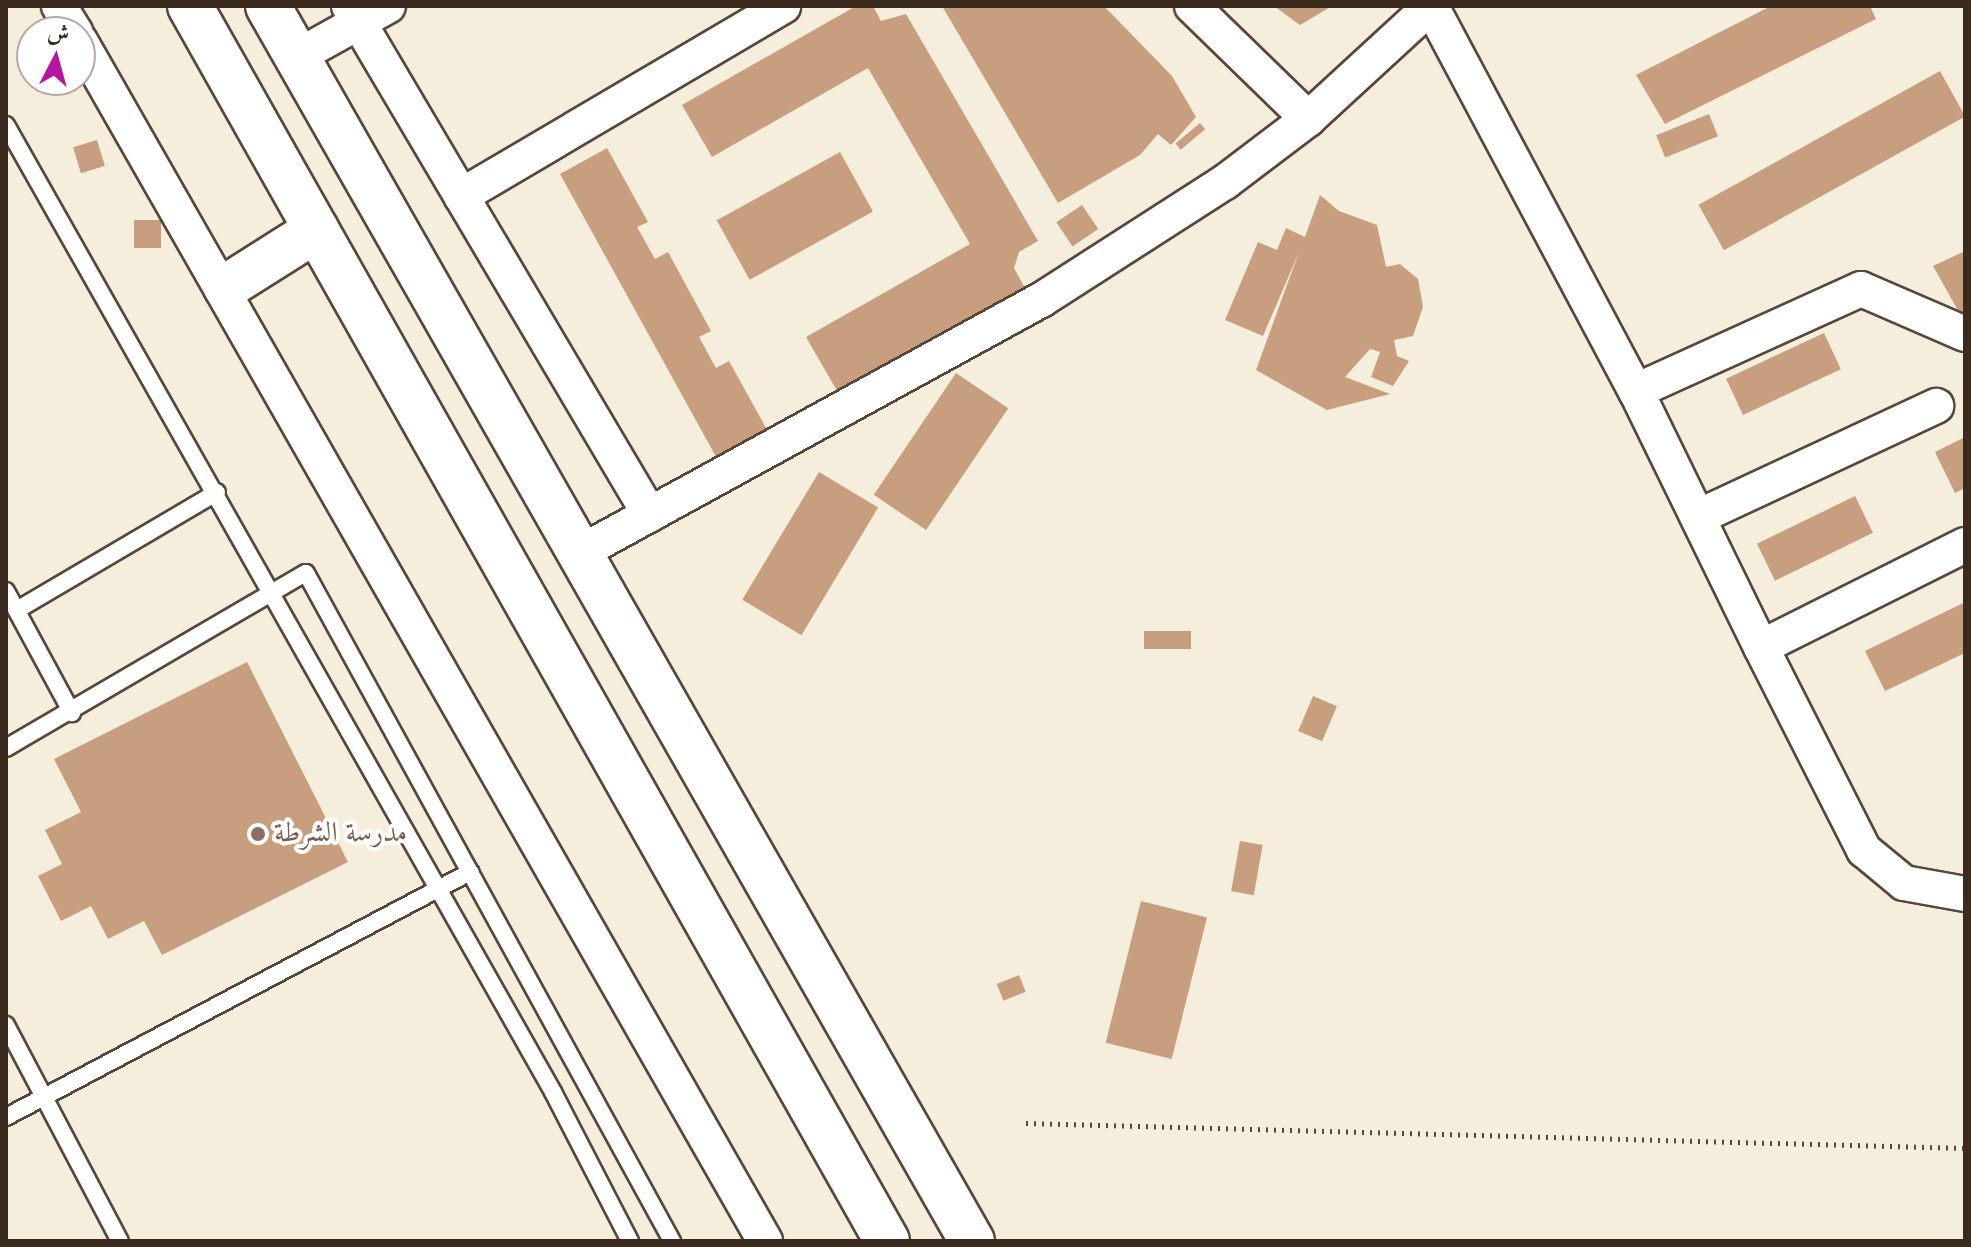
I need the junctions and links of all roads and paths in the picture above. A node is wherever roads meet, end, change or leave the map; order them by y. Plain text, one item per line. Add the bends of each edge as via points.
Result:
1 (190, 6) edge
2 (268, 6) edge
3 (783, 6) edge
4 (1192, 6) edge
5 (1431, 6) edge
6 (365, 11) edge
7 (298, 56) junction
8 (96, 68) edge
9 (1308, 119) junction
10 (6, 125) edge
11 (461, 196) junction
12 (316, 230) junction
13 (226, 287) junction
14 (1965, 334) edge
15 (1636, 391) junction
16 (1936, 406) dead end
17 (217, 492) junction
18 (650, 515) junction
19 (1698, 517) junction
20 (1965, 545) edge
21 (581, 552) junction
22 (6, 591) edge
23 (271, 597) junction
24 (17, 610) junction
25 (1761, 647) junction
26 (72, 713) junction
27 (6, 748) edge
28 (470, 872) junction
29 (437, 889) junction
30 (1965, 894) edge
31 (6, 1025) edge
32 (44, 1097) junction
33 (6, 1117) edge
34 (1026, 1123) dead end
35 (1965, 1148) edge
36 (120, 1241) edge
37 (630, 1241) edge
38 (672, 1241) edge
39 (765, 1241) edge
40 (887, 1241) edge
41 (972, 1241) edge

1 - 12 highway
2 - 7 highway
3 - 11 street
4 - 9 street
5 - 9 street
5 - 15 street
6 - 7 street
6 - 11 street
7 - 21 highway
8 - 13 street
9 - 18 street via 1041,300
10 - 17 lane
11 - 18 street
12 - 13 highway
12 - 40 highway
13 - 39 street
14 - 15 street via 1861,289
15 - 19 street
16 - 19 street
17 - 23 lane
17 - 24 lane
18 - 21 street
19 - 25 street
20 - 25 street
21 - 41 highway
22 - 24 lane
23 - 26 lane
23 - 28 lane via 306,573
23 - 29 lane
24 - 26 lane
25 - 30 street via 1864,850 1904,883
26 - 27 lane
28 - 29 lane
28 - 38 lane
29 - 32 lane
29 - 37 lane
31 - 32 lane
32 - 33 lane
32 - 36 lane
34 - 35 path

